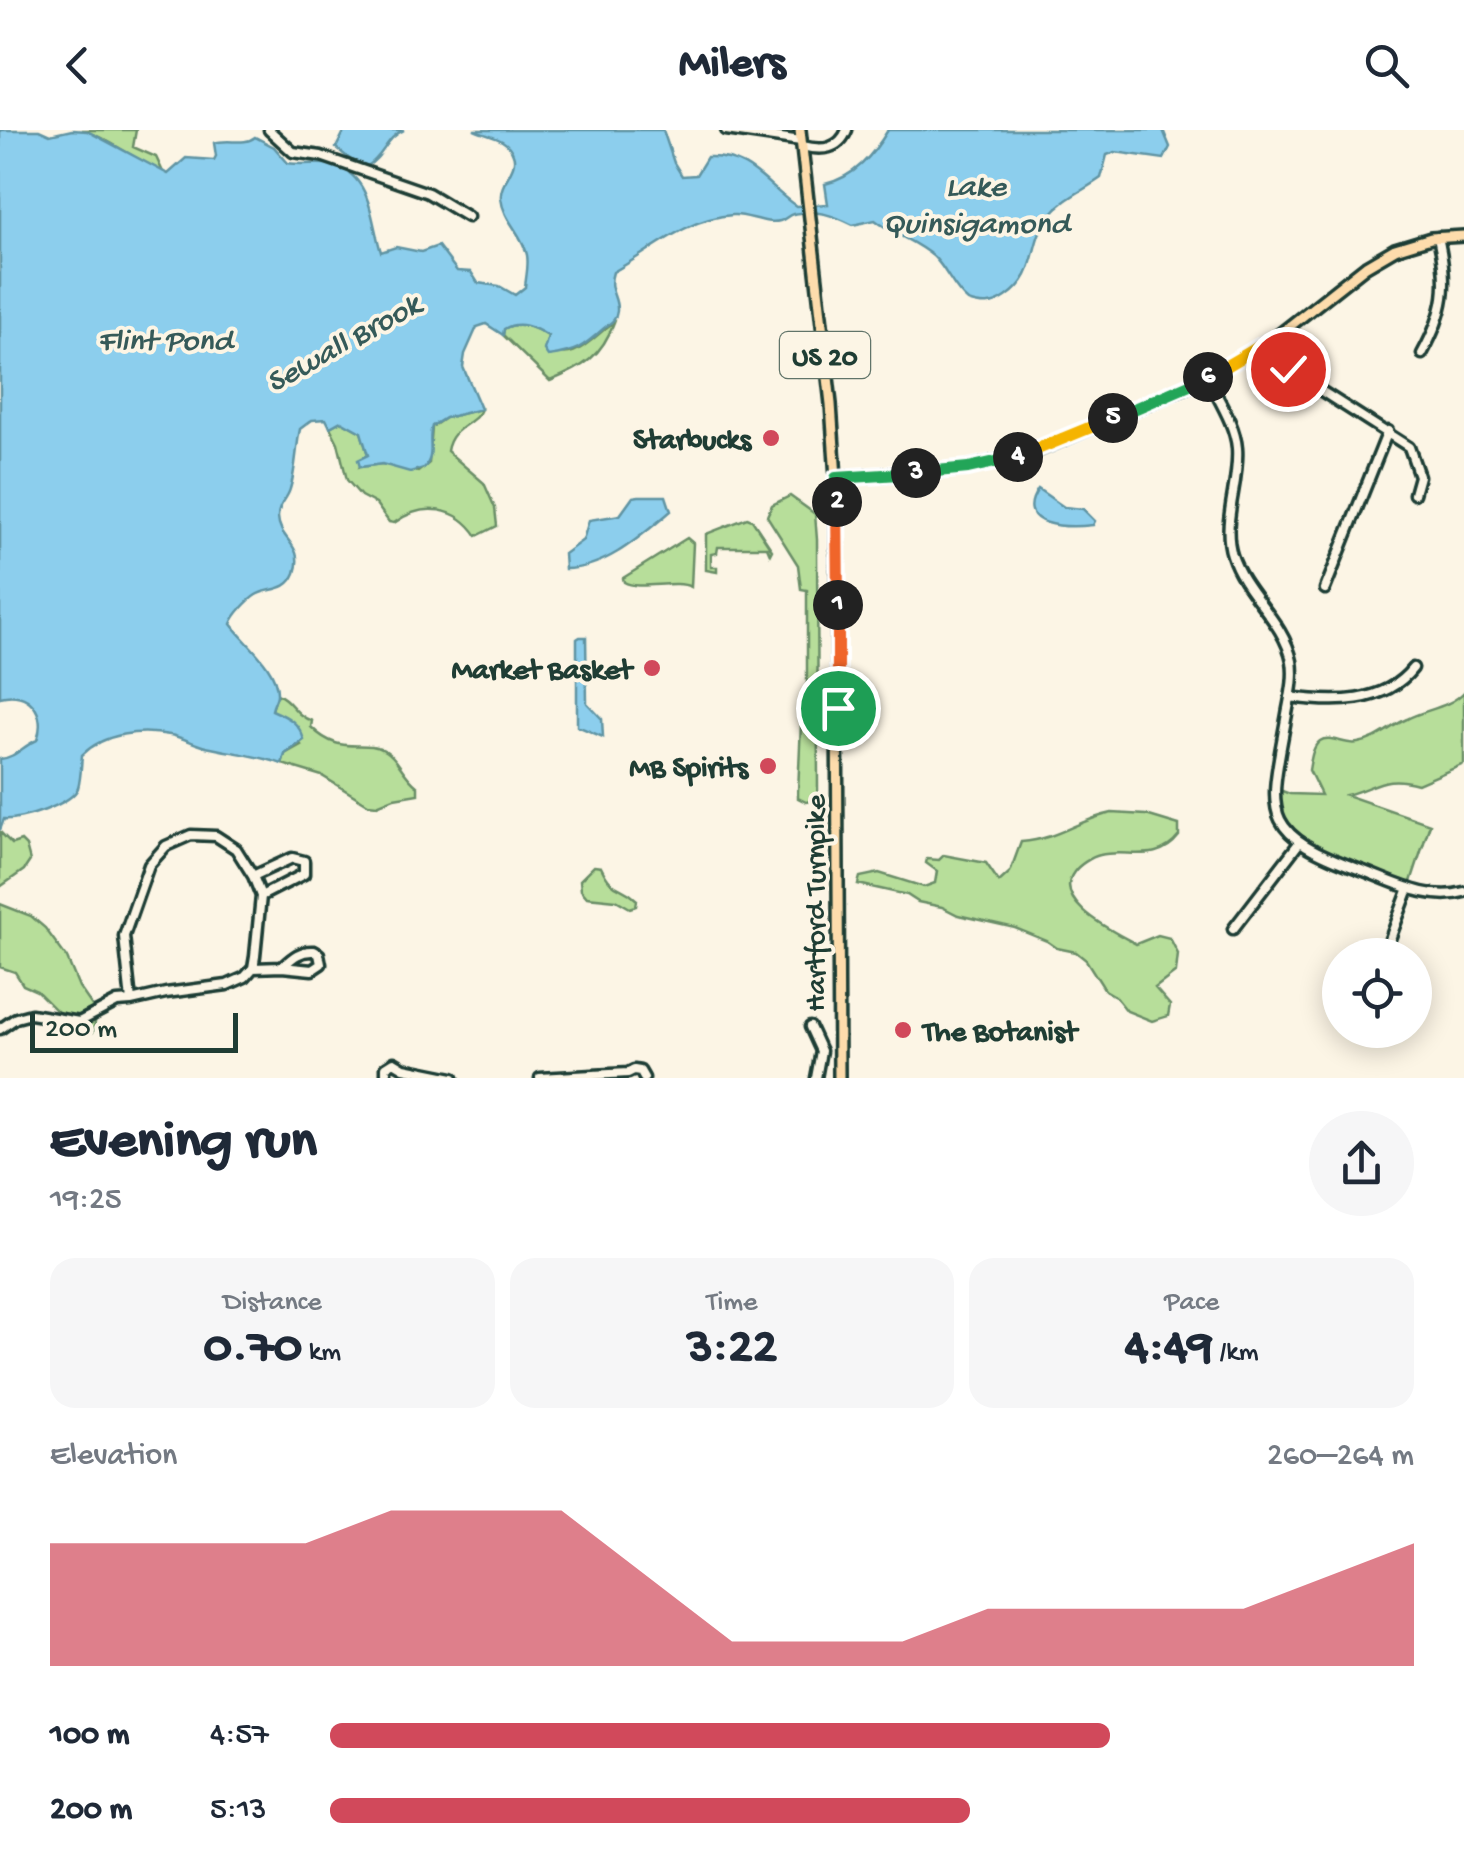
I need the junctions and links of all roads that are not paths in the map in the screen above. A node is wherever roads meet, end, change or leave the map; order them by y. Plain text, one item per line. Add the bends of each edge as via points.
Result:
1 (269, 130) edge
2 (726, 130) edge
3 (847, 130) edge
4 (801, 139) edge
5 (468, 217) dead end
6 (1464, 236) edge
7 (1438, 237) junction
8 (1269, 341) junction
9 (1422, 354) dead end
10 (1208, 378) junction
11 (1388, 431) junction
12 (836, 478) junction
13 (1414, 494) dead end
14 (1325, 590) dead end
15 (1413, 668) dead end
16 (1290, 697) junction
17 (1299, 843) junction
18 (253, 876) junction
19 (1409, 888) junction
20 (1464, 892) edge
21 (261, 896) junction
22 (1233, 930) dead end
23 (1390, 938) edge
24 (282, 967) junction
25 (253, 968) junction
26 (131, 1001) junction
27 (810, 1027) dead end
28 (0, 1029) edge
29 (404, 1073) edge
30 (627, 1075) edge
31 (386, 1078) edge
32 (453, 1078) edge
33 (540, 1078) edge
34 (644, 1078) edge
35 (816, 1078) edge
36 (839, 1078) edge

1 - 5 street via 293,152 428,194
2 - 4 street
3 - 4 street via 835,146 816,149
4 - 12 main road, Hartford Turnpike / US 20
6 - 7 main road
7 - 8 main road via 1376,259
7 - 9 street via 1443,309
8 - 10 main road
8 - 11 street via 1288,369
10 - 12 main road via 1006,460
10 - 16 street via 1237,447 1231,550 1288,648
11 - 13 street via 1416,461
11 - 14 street
12 - 36 main road, Hartford Turnpike / US 20
15 - 16 street via 1397,684 1359,698
16 - 17 street via 1274,797 1282,824
17 - 19 street
17 - 22 street
18 - 21 street
18 - 21 street via 292,858 304,860 304,874
18 - 26 street via 236,850 216,836 191,834 166,846 149,865 124,936
19 - 20 street
19 - 23 street
21 - 25 street
24 - 24 street via 312,970 321,958 308,950
24 - 25 street
25 - 26 street via 227,985
26 - 28 street via 79,1022 31,1014
27 - 35 street via 821,1052
29 - 31 street via 398,1062 391,1063
29 - 32 street
30 - 33 street
30 - 34 street via 638,1070

